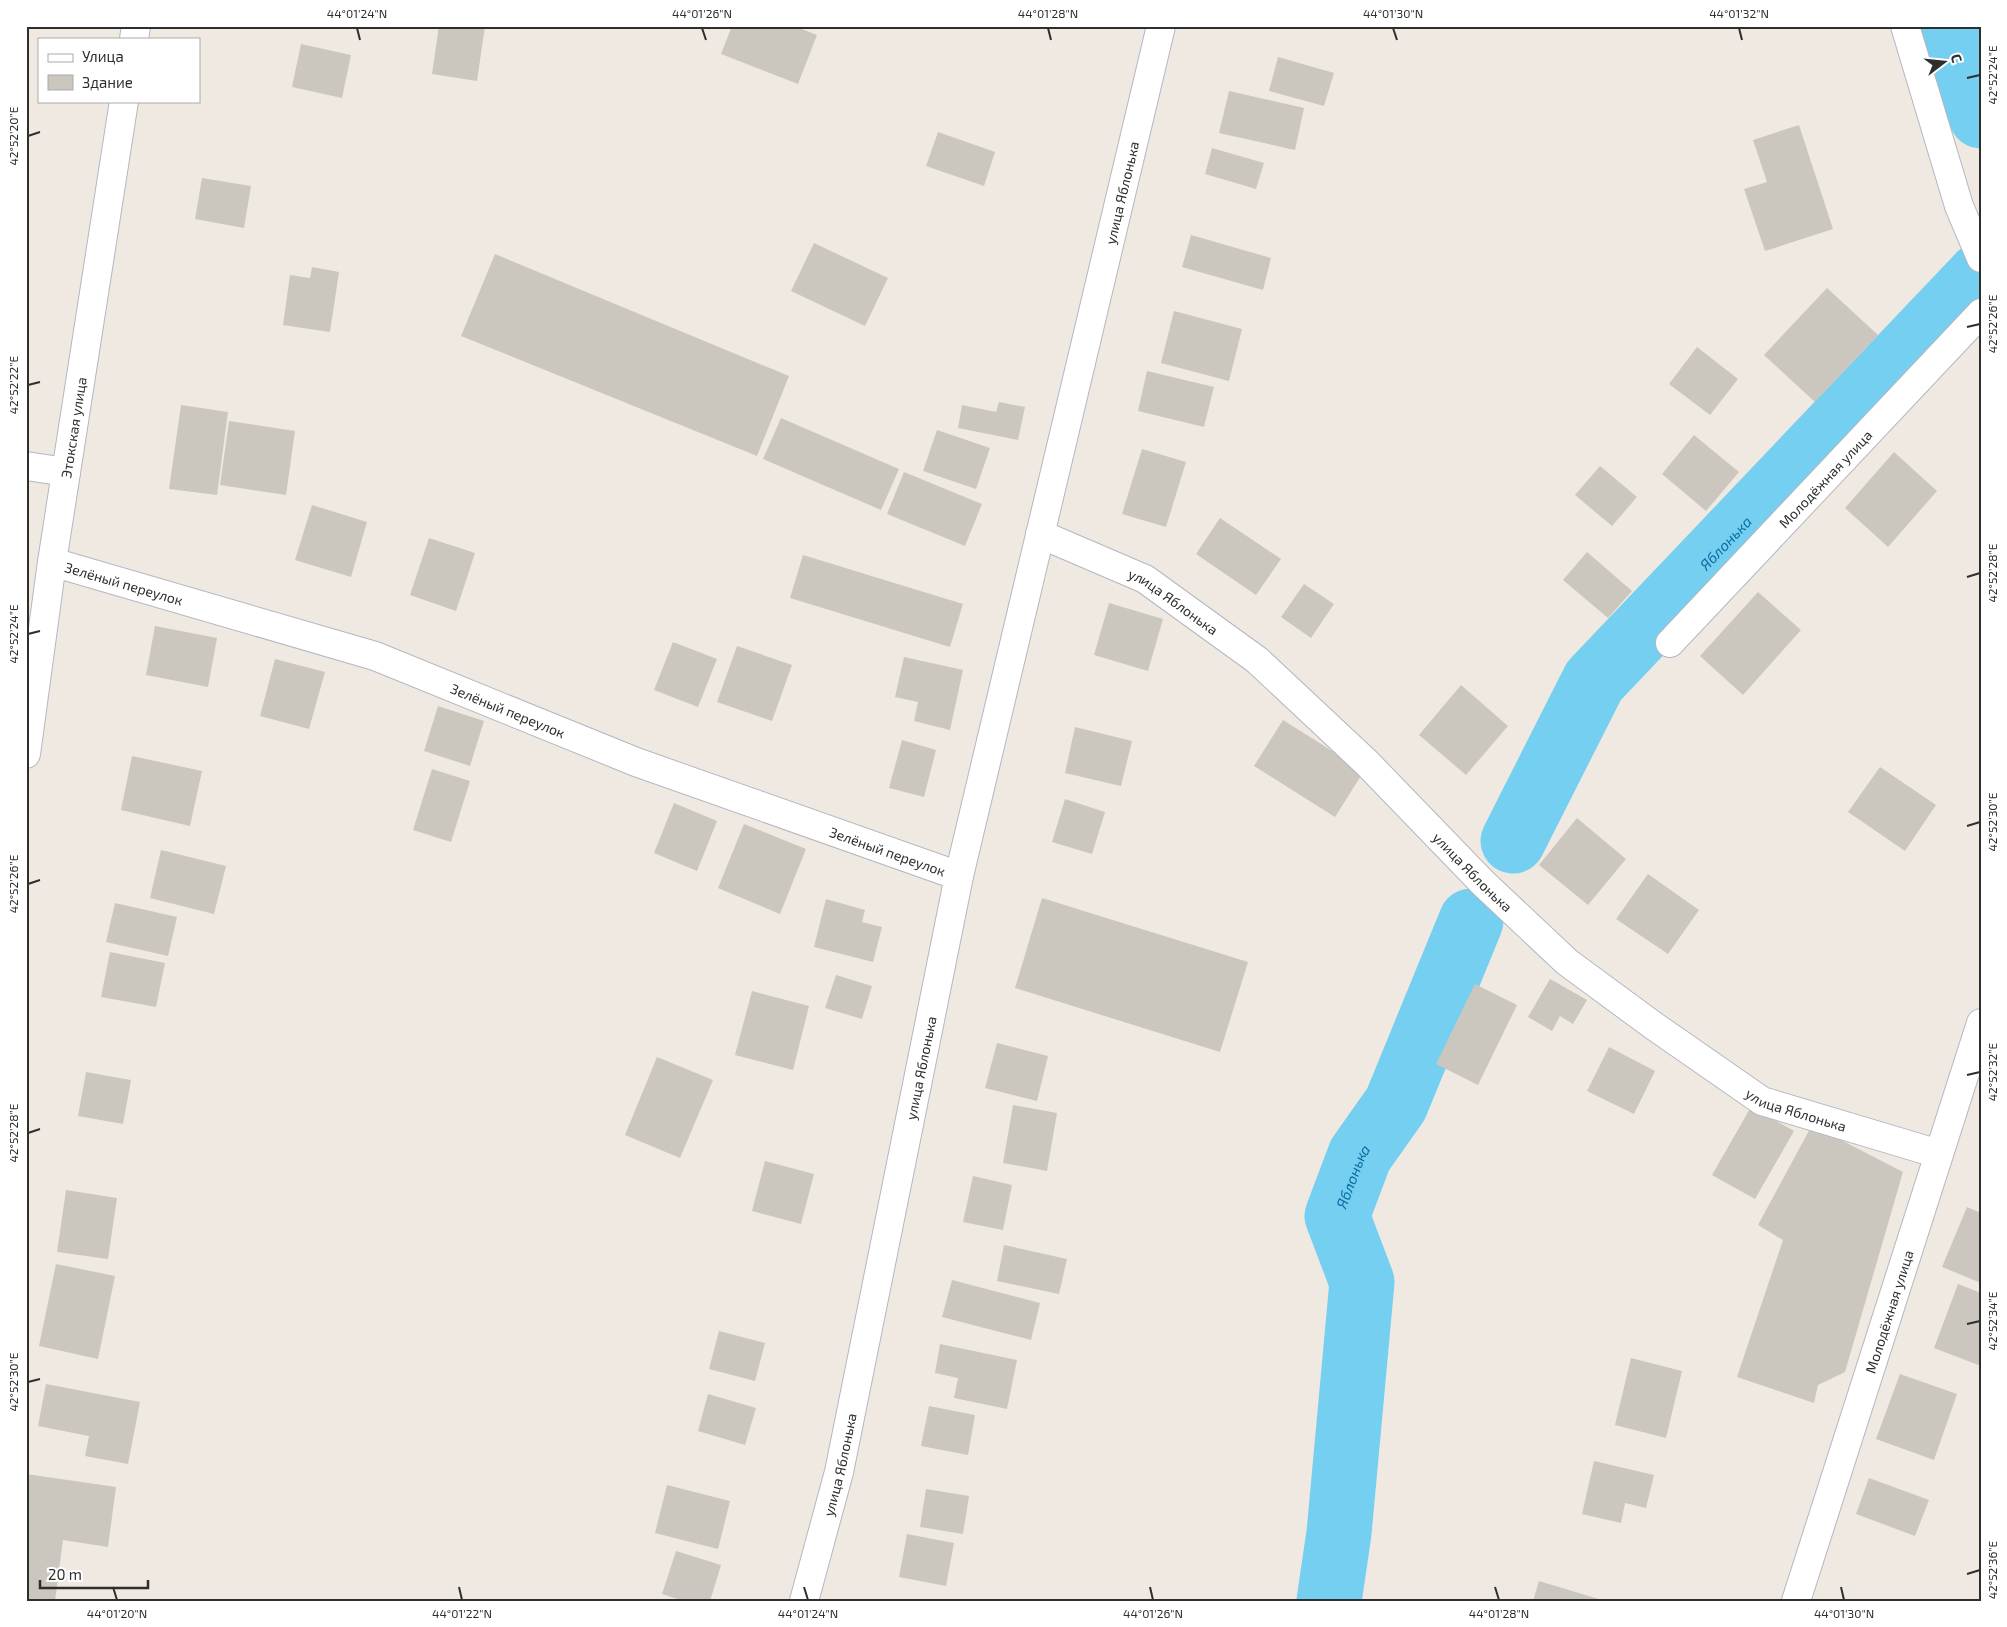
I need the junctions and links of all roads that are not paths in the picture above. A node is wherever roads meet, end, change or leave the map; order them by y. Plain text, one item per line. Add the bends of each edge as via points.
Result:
1 (1161, 26) edge
2 (1905, 26) edge
3 (124, 102) edge
4 (1981, 258) edge
5 (1981, 313) edge
6 (26, 466) edge
7 (66, 472) junction
8 (1040, 534) junction
9 (52, 562) junction
10 (1670, 643) dead end
11 (26, 754) edge
12 (959, 876) junction
13 (1981, 1023) edge
14 (1976, 1052) edge
15 (1939, 1154) junction
16 (804, 1601) edge
17 (1796, 1601) edge

1 - 8 street, улица Яблонька
2 - 4 street via 1959,206
3 - 7 street, Этокская улица
5 - 10 street, Молодёжная улица
6 - 7 street
7 - 9 street, Этокская улица
8 - 12 street, улица Яблонька
8 - 15 street, улица Яблонька via 1145,580 1257,660 1367,763 1483,883 1567,962 1762,1101
9 - 11 street, Этокская улица
9 - 12 street, Зелёный переулок via 375,656 636,762
12 - 16 street, улица Яблонька via 839,1472
13 - 14 street, Молодёжная улица
14 - 15 street, Молодёжная улица
15 - 17 street, Молодёжная улица

